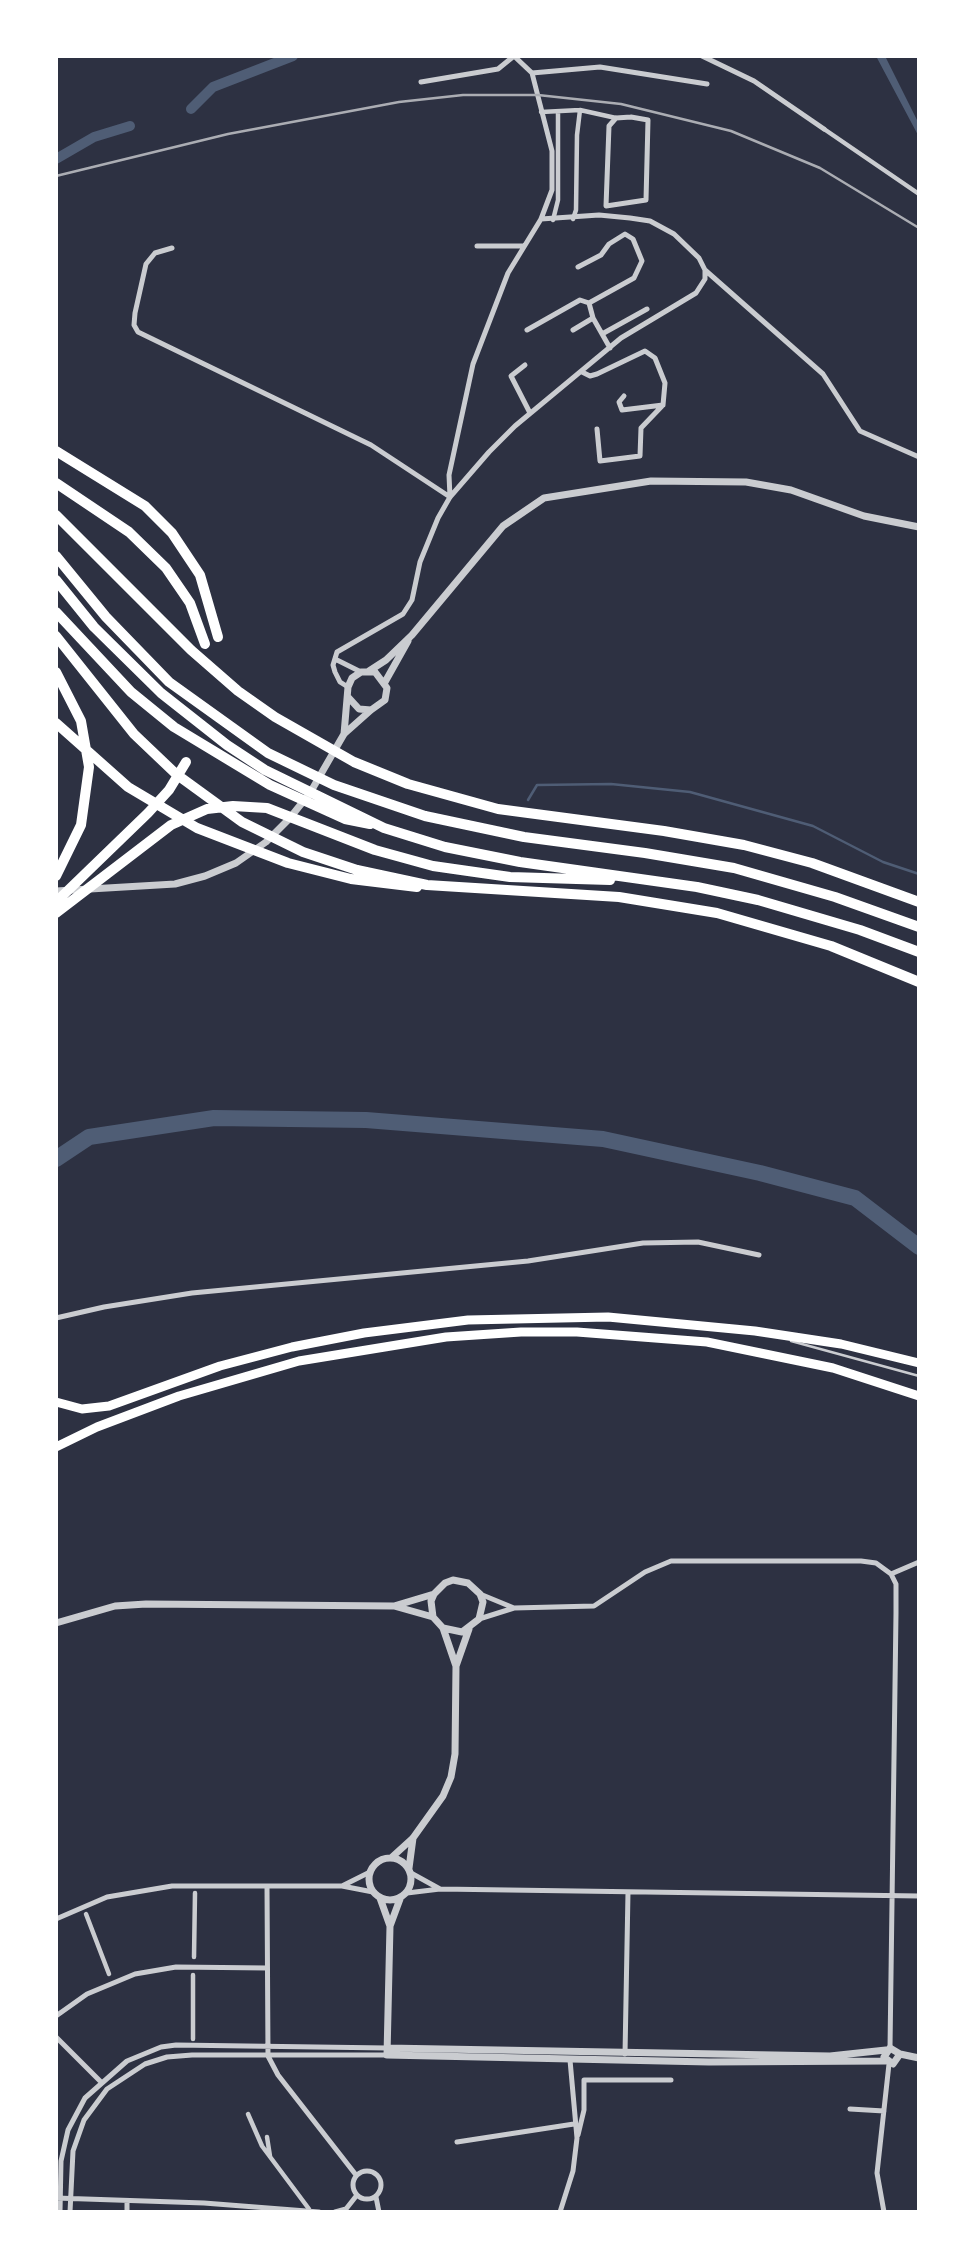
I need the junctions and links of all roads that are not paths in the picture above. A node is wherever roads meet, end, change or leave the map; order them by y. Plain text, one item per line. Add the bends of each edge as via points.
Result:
1 (514, 56) edge
2 (702, 56) edge
3 (532, 73) junction
4 (421, 82) dead end
5 (707, 84) dead end
6 (580, 110) junction
7 (541, 112) junction
8 (558, 113) dead end
9 (616, 118) junction
10 (824, 129) joint
11 (919, 194) edge
12 (607, 206) junction
13 (599, 215) junction
14 (541, 219) junction
15 (573, 219) junction
16 (553, 220) junction
17 (477, 246) dead end
18 (523, 246) junction
19 (172, 248) dead end
20 (578, 267) dead end
21 (705, 270) junction
22 (589, 303) junction
23 (647, 309) dead end
24 (593, 318) junction
25 (527, 330) dead end
26 (573, 330) dead end
27 (602, 334) junction
28 (610, 348) junction
29 (525, 365) dead end
30 (582, 372) junction
31 (624, 396) dead end
32 (663, 405) junction
33 (530, 413) junction
34 (597, 429) dead end
35 (56, 451) edge
36 (919, 457) edge
37 (56, 483) edge
38 (450, 497) junction
39 (56, 515) edge
40 (919, 527) edge
41 (56, 556) edge
42 (56, 580) edge
43 (56, 612) edge
44 (412, 635) junction
45 (56, 636) edge
46 (218, 637) dead end
47 (205, 645) dead end
48 (335, 659) junction
49 (365, 671) junction
50 (56, 672) edge
51 (385, 682) junction
52 (348, 687) junction
53 (348, 697) junction
54 (371, 710) junction
55 (59, 726) edge
56 (344, 734) junction
57 (187, 762) dead end
58 (384, 828) junction
59 (56, 876) edge
60 (649, 880) junction
61 (427, 885) junction
62 (56, 891) edge
63 (56, 902) edge
64 (919, 902) edge
65 (56, 913) edge
66 (919, 927) edge
67 (919, 952) edge
68 (919, 982) edge
69 (759, 1255) dead end
70 (56, 1318) edge
71 (755, 1331) junction
72 (919, 1363) edge
73 (919, 1376) edge
74 (919, 1394) edge
75 (56, 1402) edge
76 (56, 1447) edge
77 (919, 1562) edge
78 (891, 1574) junction
79 (434, 1594) junction
80 (480, 1594) junction
81 (394, 1606) junction
82 (514, 1608) junction
83 (433, 1617) junction
84 (479, 1619) junction
85 (56, 1623) edge
86 (443, 1628) junction
87 (469, 1629) junction
88 (456, 1666) junction
89 (413, 1838) junction
90 (391, 1858) junction
91 (410, 1870) junction
92 (370, 1872) junction
93 (267, 1886) junction
94 (342, 1886) junction
95 (440, 1889) junction
96 (373, 1892) junction
97 (628, 1892) junction
98 (195, 1893) dead end
99 (407, 1893) junction
100 (893, 1896) junction
101 (919, 1896) edge
102 (380, 1898) junction
103 (400, 1899) junction
104 (86, 1914) dead end
105 (56, 1919) edge
106 (390, 1926) junction
107 (194, 1957) dead end
108 (267, 1968) junction
109 (110, 1974) dead end
110 (193, 1975) dead end
111 (56, 2016) edge
112 (56, 2037) edge
113 (193, 2039) dead end
114 (266, 2047) junction
115 (387, 2051) junction
116 (894, 2052) junction
117 (268, 2056) junction
118 (625, 2057) junction
119 (919, 2058) edge
120 (570, 2060) junction
121 (888, 2062) junction
122 (671, 2080) dead end
123 (100, 2082) junction
124 (107, 2089) junction
125 (850, 2109) dead end
126 (884, 2111) junction
127 (248, 2114) dead end
128 (574, 2124) junction
129 (267, 2137) dead end
130 (577, 2138) junction
131 (457, 2142) dead end
132 (270, 2157) junction
133 (356, 2175) junction
134 (357, 2195) junction
135 (376, 2197) junction
136 (58, 2198) edge
137 (71, 2198) junction
138 (127, 2201) junction
139 (204, 2203) junction
140 (309, 2209) junction
141 (882, 2211) edge
142 (60, 2212) edge
143 (70, 2212) edge
144 (127, 2212) edge
145 (204, 2212) edge
146 (319, 2212) edge
147 (335, 2212) edge
148 (379, 2212) edge
149 (560, 2212) edge

1 - 3 street
1 - 4 street via 498,69
2 - 10 street via 754,82
3 - 5 street via 600,67
3 - 7 street
6 - 7 street
6 - 9 street
6 - 15 street
7 - 14 street via 553,170 552,190
8 - 16 street via 558,200
9 - 12 street via 610,121 608,136
9 - 12 street via 648,120 647,195 642,203
10 - 11 street
12 - 13 street
13 - 15 street
13 - 21 street via 661,226 699,258
14 - 16 street
14 - 18 street
15 - 16 street
17 - 18 street
18 - 38 street via 473,364 449,475
19 - 38 street via 155,253 146,264 135,313 138,331 371,445
20 - 22 street via 625,234 633,239 642,261 634,278
21 - 28 street via 696,293
21 - 36 street via 823,374 860,431
22 - 24 street
22 - 25 street via 580,300
23 - 27 street
24 - 26 street
24 - 27 street
27 - 28 street
28 - 30 street
29 - 33 street via 511,376
30 - 32 street via 597,374 630,356 649,352 665,383
30 - 33 street
31 - 32 street via 619,402 622,410
32 - 34 street via 641,428 640,456 600,461
33 - 38 street
35 - 46 highway via 145,506 172,533 200,575
37 - 47 highway via 129,532 166,568 190,603
38 - 48 street via 426,544 408,607 398,619 341,648
39 - 64 highway via 191,650 239,691 354,762 419,788 498,809 744,845 822,866
40 - 44 street via 864,516 791,490 746,482 651,481 544,498 503,526
41 - 66 highway via 106,617 169,682 268,753 334,785 425,816 524,837 733,868
42 - 58 highway via 94,628 161,693 227,745 265,770
43 - 58 highway via 131,692 216,755 309,804
44 - 49 street via 386,660
44 - 51 street
45 - 61 highway via 152,753 242,822 329,862
48 - 49 street
48 - 52 street via 340,682
49 - 51 street
49 - 52 street via 352,678
50 - 59 highway via 80,721 89,767 81,825
51 - 54 street via 385,700
52 - 53 street
53 - 54 street via 359,709
53 - 56 street
54 - 56 street
55 - 61 highway via 128,787 231,843 351,879 412,888
56 - 62 street via 310,793 289,819 236,863 175,884
57 - 63 highway via 148,813
58 - 60 highway via 445,847 520,862
60 - 65 highway via 554,880 456,870 393,856 267,808 233,806 207,809 171,825
60 - 67 highway via 758,900
61 - 68 highway via 619,897 717,913 820,942
69 - 70 street via 698,1242 643,1243 528,1261 192,1293
71 - 72 main road via 841,1344
71 - 73 lane
71 - 75 main road via 608,1317 468,1320 292,1347 199,1373 109,1406 82,1409
74 - 76 main road via 833,1368 707,1342 577,1332 446,1337 333,1354 245,1375 129,1414
77 - 78 street
78 - 82 street via 876,1563 861,1561 671,1561 645,1572 594,1606
78 - 100 street via 896,1591
79 - 80 street via 453,1580 468,1583
79 - 81 street
79 - 83 street
80 - 82 street
80 - 84 street
81 - 83 street
81 - 85 street via 115,1606
82 - 84 street
83 - 86 street
84 - 87 street
86 - 87 street
86 - 88 street
87 - 88 street
88 - 89 street via 451,1777
89 - 90 street
89 - 91 street
90 - 91 street via 401,1860
90 - 92 street via 378,1861
91 - 95 street
91 - 99 street
92 - 94 street
92 - 96 street
93 - 94 street
93 - 105 street via 149,1888 83,1905
93 - 108 street
94 - 96 street
95 - 97 street
95 - 99 street
96 - 102 street
97 - 100 street
97 - 118 street
98 - 107 street
99 - 103 street
100 - 101 street
100 - 116 street
102 - 103 street
102 - 106 street
103 - 106 street
104 - 109 street
106 - 115 street
108 - 111 street via 156,1969 113,1981
108 - 114 street
110 - 113 street
112 - 123 street
114 - 115 street
114 - 117 street
114 - 123 street via 161,2047 127,2061
115 - 117 street
115 - 118 street
115 - 120 street
116 - 118 street
116 - 119 street
116 - 121 street
116 - 121 street
117 - 124 street via 167,2057 130,2072
117 - 133 street
118 - 120 street
118 - 121 street
120 - 128 street
121 - 126 street
122 - 130 street via 584,2080 584,2110
123 - 124 street
123 - 136 street via 85,2098 68,2130
124 - 137 street via 93,2105 78,2136 71,2166
125 - 126 street
126 - 141 street via 877,2173
127 - 132 street
128 - 130 street
128 - 131 street
129 - 132 street
130 - 149 street
132 - 140 street
133 - 134 street via 352,2185
133 - 135 street via 377,2175 382,2184
134 - 135 street
134 - 147 street via 346,2209
135 - 148 street
136 - 137 street
136 - 142 street
137 - 138 street
137 - 143 street
138 - 139 street
138 - 144 street
139 - 140 street
139 - 145 street
140 - 146 street

